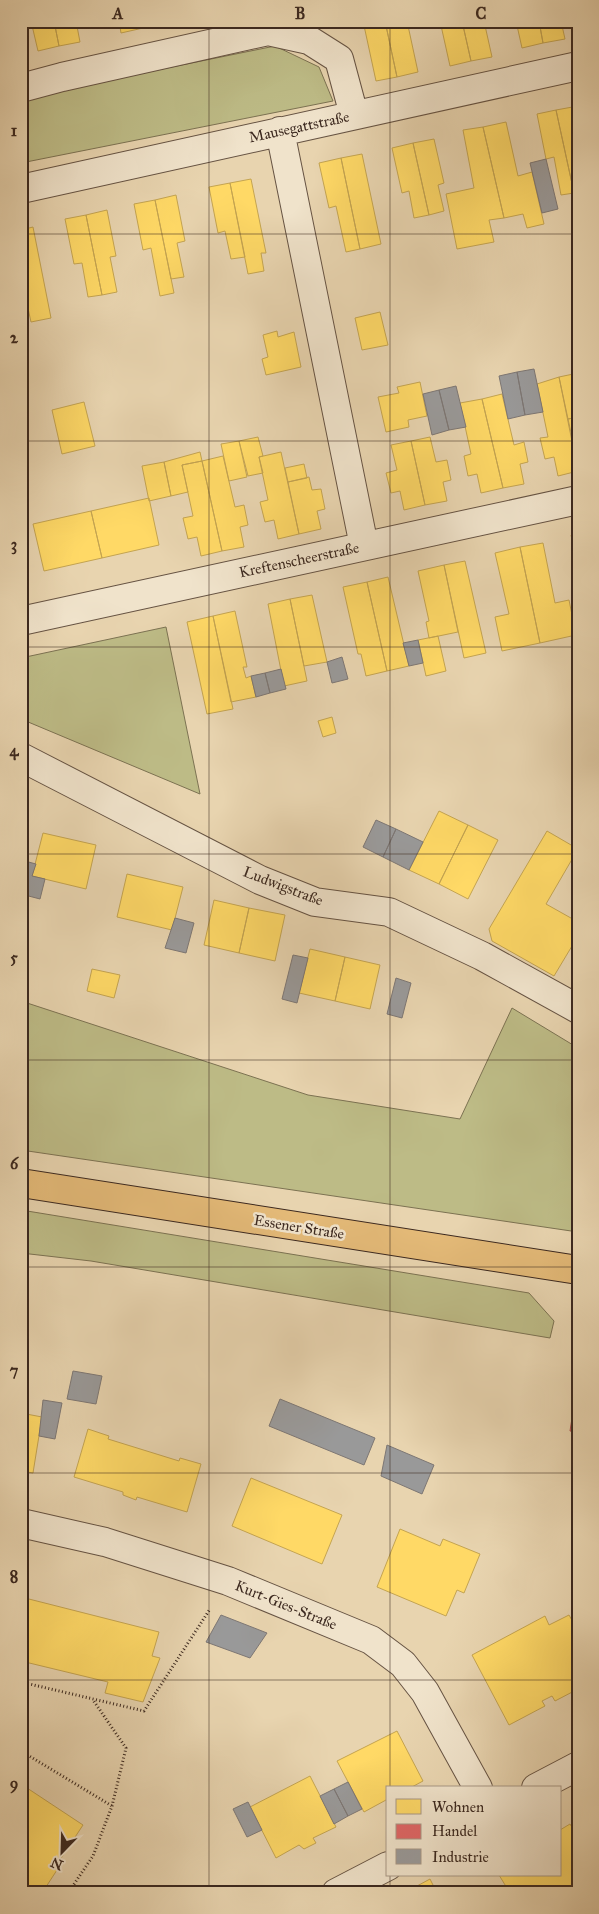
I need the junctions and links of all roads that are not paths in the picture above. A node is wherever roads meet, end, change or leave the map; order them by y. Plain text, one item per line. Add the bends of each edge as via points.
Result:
1 (578, 66) edge
2 (21, 88) edge
3 (354, 116) junction
4 (280, 131) junction
5 (21, 189) edge
6 (578, 500) edge
7 (364, 546) junction
8 (21, 621) edge
9 (21, 757) edge
10 (578, 1009) edge
11 (21, 1183) edge
12 (578, 1270) edge
13 (21, 1523) edge
14 (578, 1766) edge
15 (477, 1786) edge
16 (540, 1786) edge
17 (386, 1867) edge
18 (336, 1893) edge

1 - 3 street, Mausegattstraße
2 - 3 street via 268,32 309,40 339,60
3 - 4 street, Mausegattstraße
4 - 5 street, Mausegattstraße
4 - 7 street
6 - 7 street, Kreftenscheerstraße
7 - 8 street, Kreftenscheerstraße
9 - 10 street, Ludwigstraße via 260,880 316,902 389,912 482,956
11 - 12 main road, Essener Straße
13 - 15 street, Kurt-Gies-Straße via 104,1542 228,1581 371,1640 403,1664 425,1692
14 - 16 street
17 - 18 street

